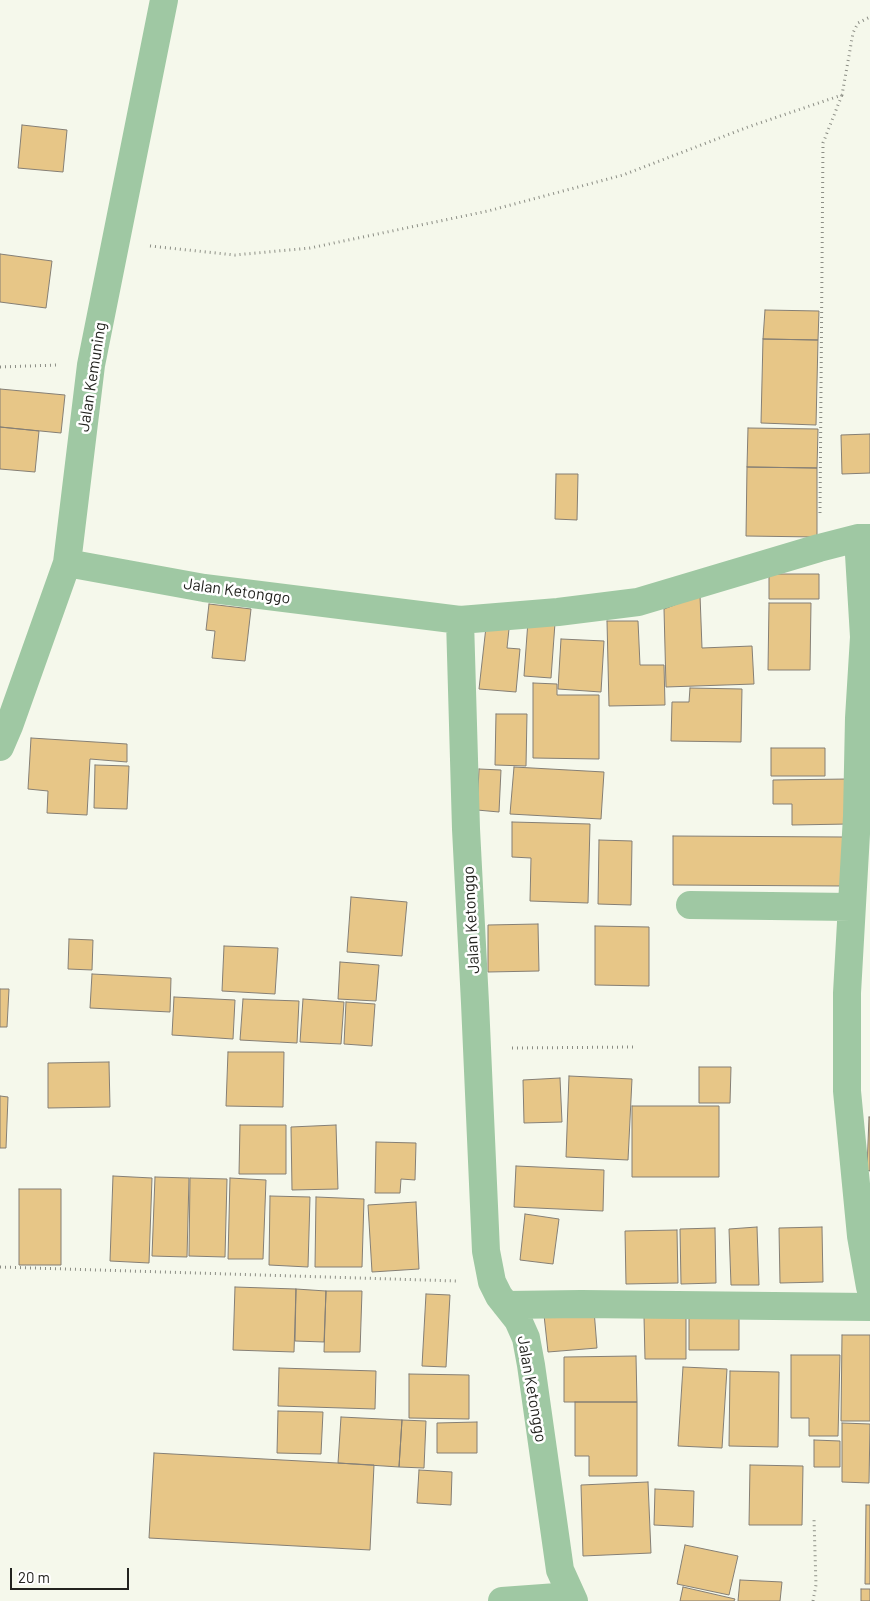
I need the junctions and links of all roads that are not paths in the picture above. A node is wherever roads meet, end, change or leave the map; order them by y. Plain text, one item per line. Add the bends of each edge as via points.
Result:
1 (164, 0) edge
2 (864, 538) edge
3 (67, 563) junction
4 (460, 620) junction
5 (0, 747) edge
6 (690, 905) dead end
7 (851, 907) junction
8 (870, 1287) edge
9 (506, 1305) junction
10 (870, 1307) edge
11 (573, 1598) edge
12 (502, 1601) edge

1 - 3 street, Jalan Kemuning via 91,365
2 - 4 street via 819,548 638,602
2 - 7 street via 864,636
3 - 4 street, Jalan Ketonggo via 204,588
3 - 5 street, Jalan Kemuning
4 - 9 street, Jalan Ketonggo via 466,829 486,1251 492,1282
6 - 7 street
7 - 8 street via 847,1091 861,1236
9 - 10 street
9 - 11 street, Jalan Ketonggo via 526,1338 557,1556
11 - 12 street

